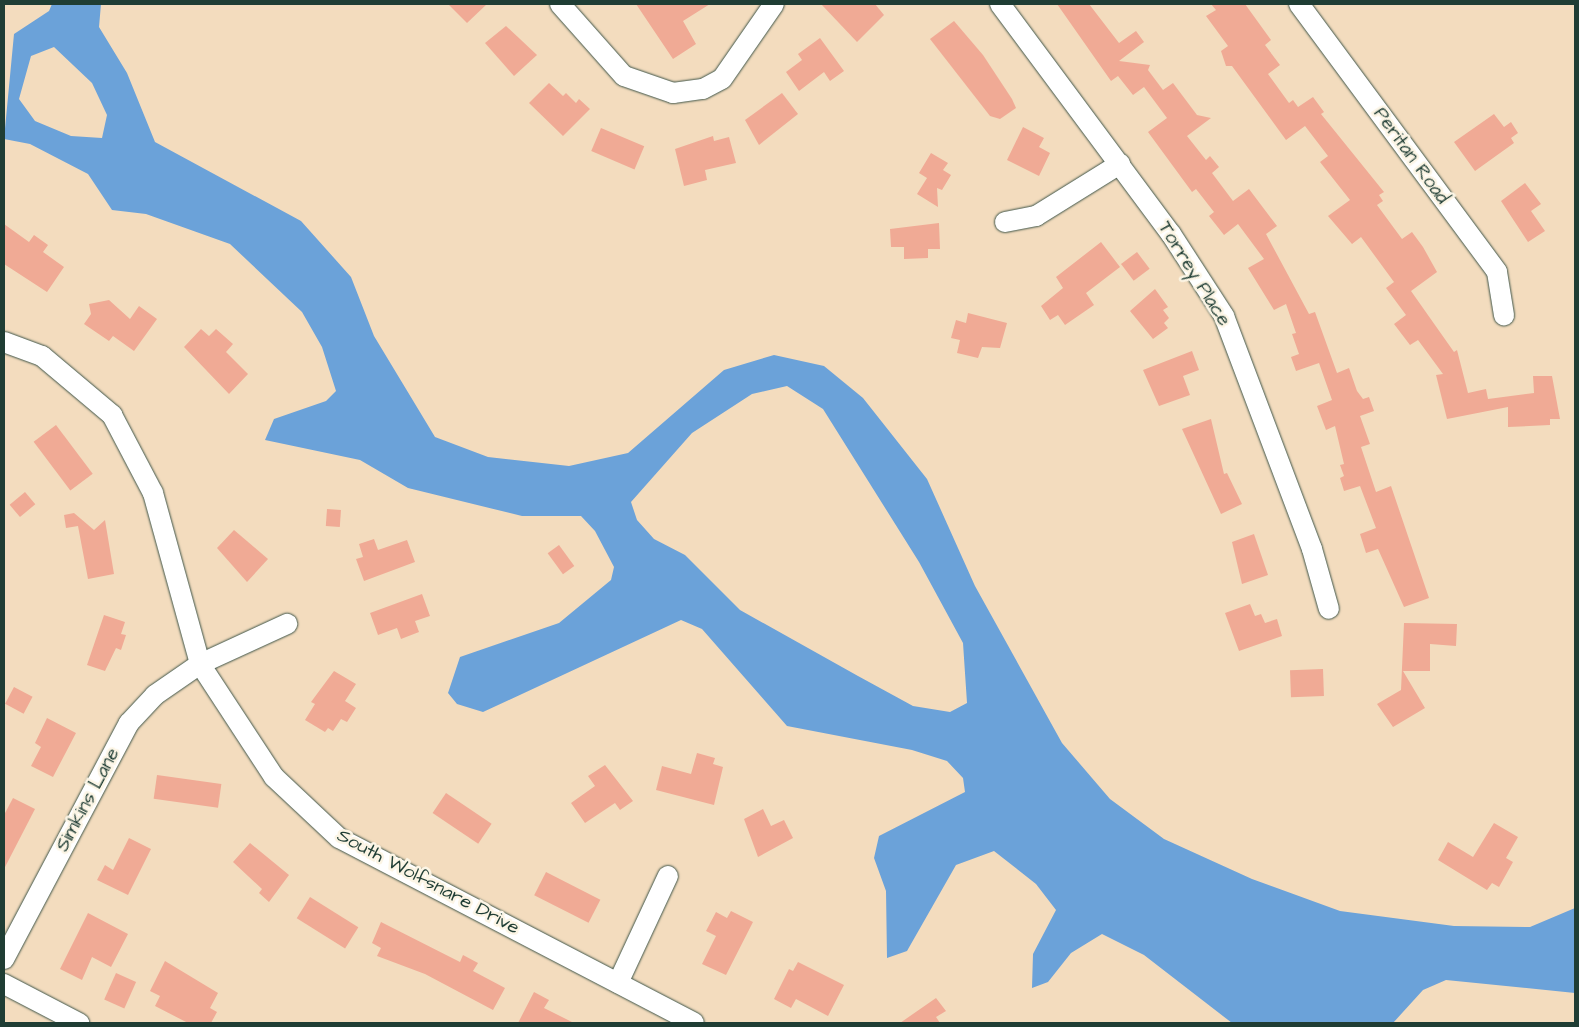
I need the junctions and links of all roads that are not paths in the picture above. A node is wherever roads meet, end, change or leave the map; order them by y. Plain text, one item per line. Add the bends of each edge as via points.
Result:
1 (560, 4) edge
2 (774, 4) edge
3 (1000, 4) edge
4 (1299, 4) edge
5 (1120, 164) junction
6 (1005, 222) dead end
7 (1504, 315) dead end
8 (4, 342) edge
9 (1329, 609) dead end
10 (287, 624) dead end
11 (200, 664) junction
12 (668, 876) dead end
13 (4, 959) edge
14 (618, 983) junction
15 (4, 984) edge
16 (79, 1023) edge
17 (694, 1023) edge

1 - 2 street via 624,76 673,93 703,89 722,79
3 - 5 street, Torrey Place
4 - 7 street, Peritan Road via 1497,272
5 - 6 street via 1036,216
5 - 9 street, Torrey Place via 1224,316 1312,549
8 - 11 street, South Wolfsnare Drive via 42,356 112,415 153,493
10 - 11 street, Simkins Lane
11 - 13 street, Simkins Lane via 155,695 130,723
11 - 14 street, South Wolfsnare Drive via 274,777 339,838
12 - 14 street
14 - 17 street, South Wolfsnare Drive
15 - 16 street

